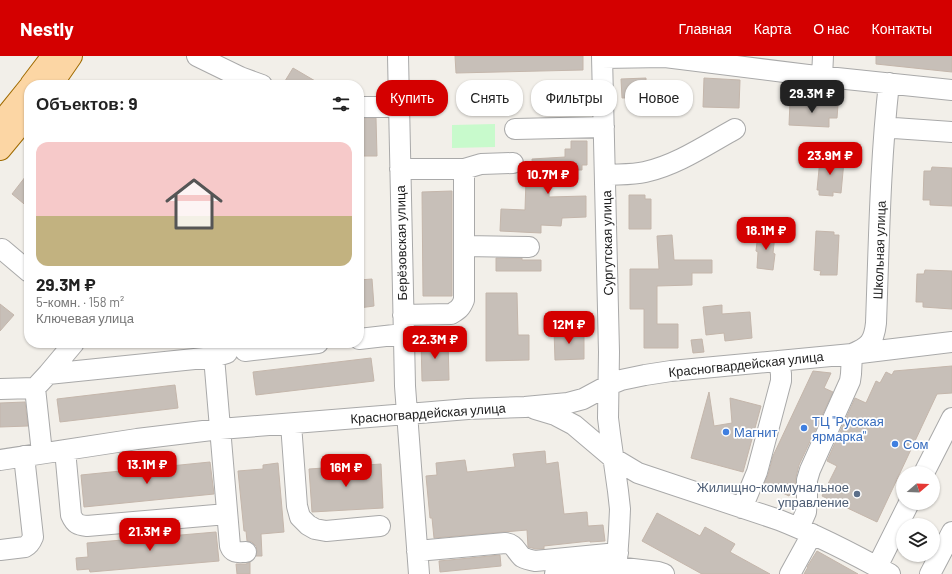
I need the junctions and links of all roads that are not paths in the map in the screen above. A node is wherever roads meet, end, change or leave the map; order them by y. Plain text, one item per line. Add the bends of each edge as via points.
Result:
1 (52, 56) edge
2 (71, 56) edge
3 (196, 56) edge
4 (398, 56) edge
5 (665, 56) edge
6 (823, 56) edge
7 (602, 57) edge
8 (822, 77) junction
9 (35, 80) edge
10 (54, 80) edge
11 (248, 80) edge
12 (398, 80) edge
13 (889, 83) junction
14 (952, 90) edge
15 (24, 94) edge
16 (364, 107) edge
17 (376, 107) edge
18 (398, 116) edge
19 (24, 120) edge
20 (0, 124) edge
21 (604, 127) junction
22 (894, 128) dead end
23 (514, 129) dead end
24 (735, 129) dead end
25 (952, 132) edge
26 (0, 149) edge
27 (513, 163) dead end
28 (400, 169) junction
29 (464, 169) junction
30 (605, 175) junction
31 (464, 246) junction
32 (529, 247) dead end
33 (2, 248) dead end
34 (24, 268) edge
35 (403, 324) junction
36 (364, 337) edge
37 (952, 342) edge
38 (869, 344) joint
39 (70, 348) edge
40 (272, 348) edge
41 (220, 350) edge
42 (245, 351) dead end
43 (852, 354) junction
44 (780, 361) junction
45 (41, 381) junction
46 (609, 384) junction
47 (0, 389) edge
48 (525, 407) junction
49 (406, 414) junction
50 (952, 418) edge
51 (291, 424) junction
52 (220, 429) junction
53 (945, 449) edge
54 (65, 450) junction
55 (33, 455) junction
56 (613, 458) junction
57 (0, 460) edge
58 (930, 466) edge
59 (742, 508) junction
60 (906, 510) edge
61 (227, 514) junction
62 (380, 526) dead end
63 (805, 531) junction
64 (952, 532) edge
65 (0, 550) edge
66 (246, 552) dead end
67 (417, 552) junction
68 (616, 567) edge
69 (884, 570) edge
70 (419, 574) edge
71 (556, 574) edge
72 (664, 574) edge
73 (790, 574) edge
74 (930, 574) edge

1 - 9 main road
2 - 10 main road
3 - 11 street
4 - 12 street, Берёзовская улица
5 - 7 street
5 - 8 street
6 - 8 street
7 - 21 street, Сургутская улица
8 - 13 street
13 - 14 street
13 - 38 street, Школьная улица via 884,125 876,323 874,336
15 - 20 main road
16 - 17 street
18 - 28 street, Берёзовская улица
19 - 26 main road
21 - 23 street
21 - 30 street, Сургутская улица
22 - 25 street
24 - 30 street via 661,167 636,174
27 - 29 street via 481,164
28 - 29 street
28 - 35 street, Берёзовская улица
29 - 31 street
30 - 46 street, Сургутская улица
31 - 32 street
31 - 35 street via 464,300 461,307 451,314
33 - 34 street
35 - 36 street
35 - 49 street, Берёзовская улица
37 - 43 street, Красногвардейская улица
38 - 43 street, Красногвардейская улица
39 - 45 street
40 - 42 street
41 - 45 street
41 - 52 street
43 - 44 street, Красногвардейская улица
43 - 63 street via 850,381 807,480
44 - 46 street, Красногвардейская улица via 645,375
44 - 59 street via 781,381 757,472
45 - 47 street
45 - 55 street
46 - 48 street, Красногвардейская улица via 576,401
46 - 56 street, Сургутская улица via 608,418
48 - 49 street, Красногвардейская улица
48 - 56 street via 545,411 567,421 579,428
49 - 51 street, Красногвардейская улица
49 - 67 street, Берёзовская улица
50 - 53 street
51 - 52 street, Красногвардейская улица
51 - 62 street via 300,517 315,529 326,531
52 - 54 street, Красногвардейская улица
52 - 61 street
53 - 58 street
54 - 55 street, Красногвардейская улица
54 - 61 street via 71,515 80,525
55 - 57 street, Красногвардейская улица
55 - 65 street via 33,538 28,546
56 - 59 street via 638,473
56 - 68 street, Сургутская улица via 620,508
59 - 63 street
60 - 69 street
61 - 66 street via 231,549
63 - 69 street
63 - 73 street
64 - 74 street
67 - 68 street via 505,543 510,544 527,560
67 - 70 street, Берёзовская улица
68 - 71 street
68 - 72 street

